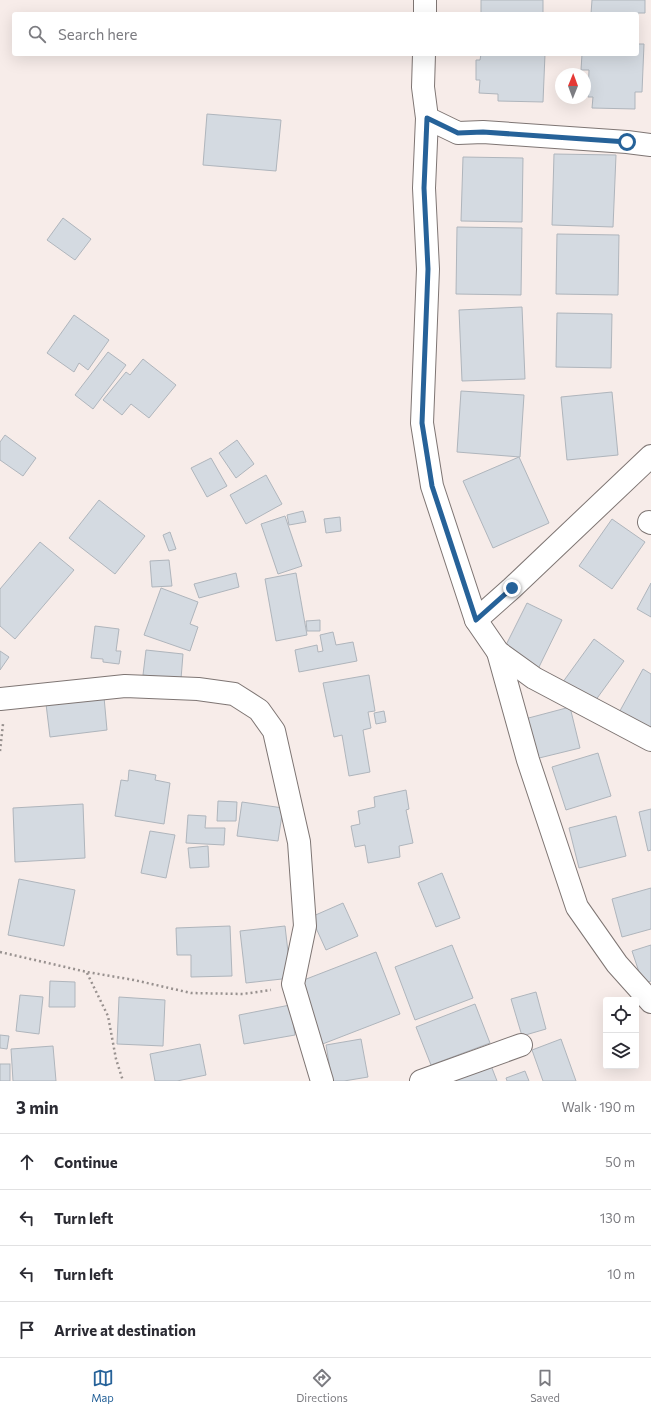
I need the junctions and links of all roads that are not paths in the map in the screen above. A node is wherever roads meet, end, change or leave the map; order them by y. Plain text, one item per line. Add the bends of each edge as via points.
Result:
1 (425, 0) edge
2 (425, 12) edge
3 (424, 56) edge
4 (427, 118) junction
5 (651, 145) edge
6 (651, 456) edge
7 (476, 620) junction
8 (498, 652) junction
9 (0, 699) edge
10 (651, 740) edge
11 (651, 1002) edge
12 (521, 1045) dead end
13 (322, 1081) edge
14 (421, 1081) edge

1 - 2 street
3 - 4 street via 423,87
4 - 5 street via 458,133 491,132
4 - 7 street via 424,188 428,269 422,423 432,486
6 - 7 street
7 - 8 street
8 - 10 street via 534,678
8 - 11 street via 528,760 577,908 617,964
9 - 13 street via 125,686 198,689 234,694 259,710 274,731 299,842 305,926 293,984
12 - 14 street

